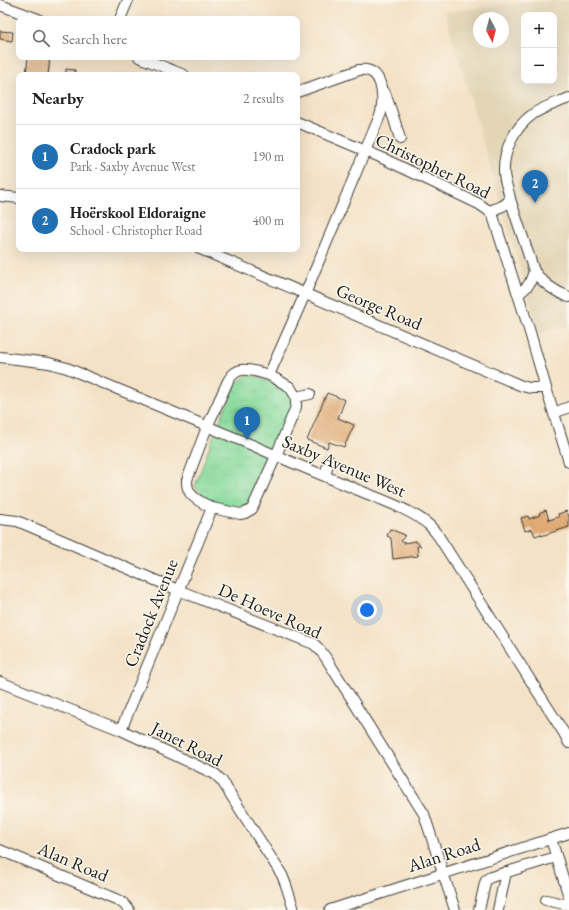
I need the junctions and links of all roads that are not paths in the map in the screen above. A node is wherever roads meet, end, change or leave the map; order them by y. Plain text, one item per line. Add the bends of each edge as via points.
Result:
1 (128, 0) edge
2 (0, 5) edge
3 (30, 16) edge
4 (121, 16) edge
5 (146, 60) edge
6 (176, 72) edge
7 (380, 82) junction
8 (300, 91) edge
9 (569, 98) edge
10 (300, 123) edge
11 (400, 139) dead end
12 (365, 151) junction
13 (0, 196) edge
14 (16, 198) edge
15 (510, 199) junction
16 (489, 211) junction
17 (207, 252) edge
18 (534, 271) junction
19 (306, 294) junction
20 (518, 294) junction
21 (569, 297) edge
22 (0, 357) edge
23 (269, 375) junction
24 (546, 388) junction
25 (310, 394) dead end
26 (296, 397) junction
27 (569, 407) edge
28 (554, 413) junction
29 (207, 427) junction
30 (276, 456) junction
31 (329, 460) dead end
32 (569, 462) edge
33 (325, 476) junction
34 (212, 508) junction
35 (0, 519) edge
36 (178, 590) junction
37 (0, 682) edge
38 (121, 730) junction
39 (567, 732) edge
40 (569, 743) edge
41 (569, 834) edge
42 (551, 839) junction
43 (0, 850) edge
44 (556, 857) junction
45 (506, 872) junction
46 (443, 873) junction
47 (569, 897) edge
48 (546, 900) dead end
49 (569, 905) edge
50 (129, 910) edge
51 (294, 910) edge
52 (330, 910) edge
53 (455, 910) edge
54 (479, 910) edge
55 (498, 910) edge

1 - 4 street
2 - 3 street
5 - 6 street
7 - 8 street via 375,74 364,69
7 - 11 street
7 - 12 street via 383,97 381,113
9 - 15 street via 533,114 512,138 504,171
10 - 12 street, Christopher Road
12 - 16 street, Christopher Road
12 - 19 street
13 - 14 street
15 - 16 street via 505,205
15 - 18 street
16 - 20 street, Christopher Road via 493,216
17 - 19 street, George Road
18 - 20 street via 528,287
18 - 21 street via 541,280 560,294
19 - 23 street
19 - 24 street, George Road via 522,386
20 - 24 street, Christopher Road
22 - 29 street, Saxby Avenue West via 49,363 67,368
23 - 26 street via 290,387
23 - 29 street via 244,369 234,374 228,381
24 - 28 street, Christopher Road
25 - 26 street
26 - 30 street via 296,407
27 - 28 street
28 - 32 street, Christopher Road
29 - 30 street, Saxby Avenue West
29 - 34 street via 187,486 194,498
30 - 33 street, Saxby Avenue West
30 - 34 street via 252,509 240,514
31 - 33 street
33 - 39 street, Saxby Avenue West via 401,508 430,526
34 - 36 street, Cradock Avenue
35 - 36 street, De Hoeve Road via 17,521
36 - 38 street, Cradock Avenue
36 - 46 street, De Hoeve Road via 314,644 320,650 421,808
37 - 38 street, Janet Road
38 - 51 street, Janet Road via 219,778 282,875
39 - 40 street, Saxby Avenue West
41 - 42 street, Alan Road
42 - 44 street
42 - 46 street, Alan Road
43 - 50 street, Alan Road via 118,900
44 - 45 street
44 - 47 street
45 - 54 street via 487,879
45 - 55 street
46 - 52 street, Alan Road
46 - 53 street, De Hoeve Road
48 - 49 street

